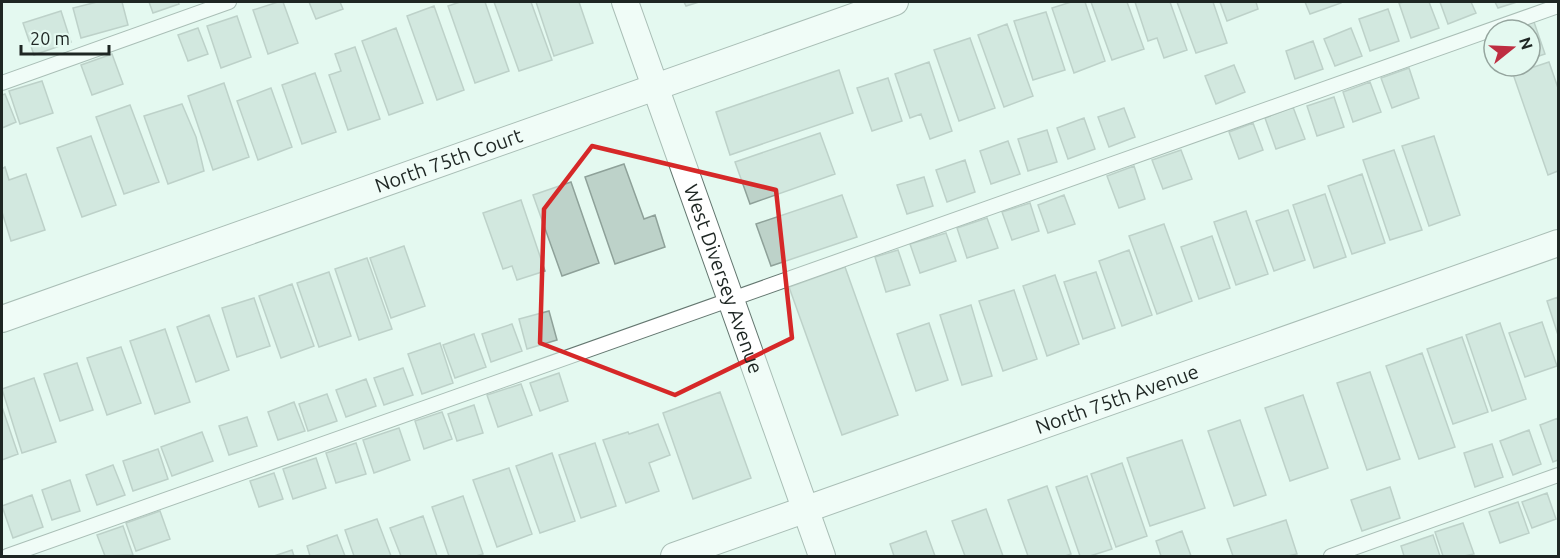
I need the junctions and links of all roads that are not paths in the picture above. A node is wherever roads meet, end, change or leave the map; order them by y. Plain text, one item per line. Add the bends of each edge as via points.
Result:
1 (229, 2) edge
2 (625, 2) edge
3 (895, 2) edge
4 (1558, 6) edge
5 (2, 82) edge
6 (655, 87) junction
7 (1558, 243) edge
8 (730, 298) junction
9 (2, 319) edge
10 (1558, 475) edge
11 (805, 510) junction
12 (7, 556) edge
13 (674, 556) edge
14 (822, 556) edge
15 (1331, 556) edge

1 - 5 lane
2 - 6 street, West Diversey Avenue
3 - 6 street, North 75th Court
4 - 8 lane
6 - 8 street, West Diversey Avenue
6 - 9 street, North 75th Court
7 - 11 street, North 75th Avenue
8 - 11 street, West Diversey Avenue
8 - 12 lane
10 - 15 lane
11 - 13 street, North 75th Avenue
11 - 14 street, West Diversey Avenue

